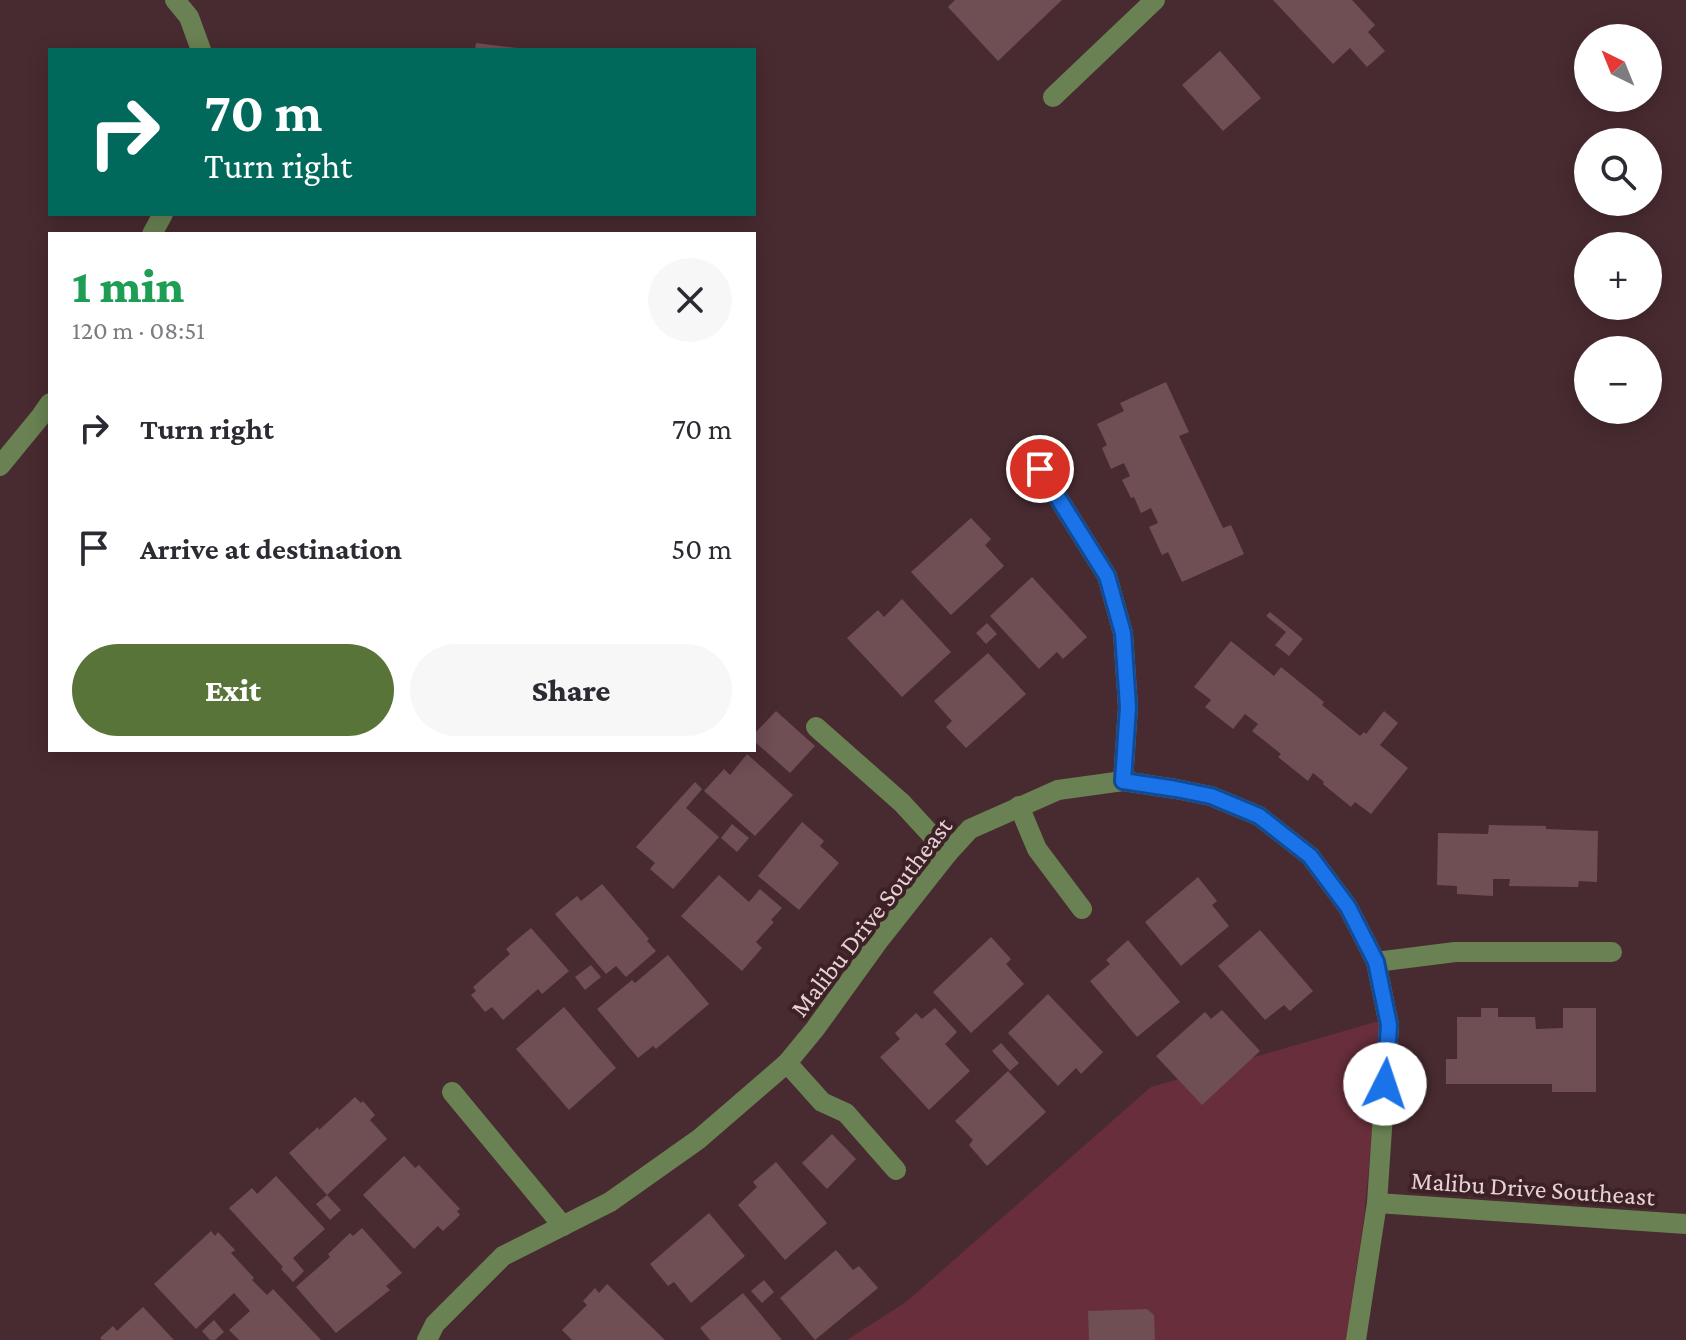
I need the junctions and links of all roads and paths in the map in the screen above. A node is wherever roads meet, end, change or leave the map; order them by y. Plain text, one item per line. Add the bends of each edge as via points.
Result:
1 (175, 0) edge
2 (1155, 0) edge
3 (200, 48) edge
4 (1053, 97) dead end
5 (48, 406) edge
6 (0, 466) edge
7 (1040, 469) dead end
8 (816, 727) dead end
9 (1123, 781) junction
10 (1019, 806) junction
11 (948, 853) junction
12 (1082, 909) dead end
13 (1612, 952) dead end
14 (1376, 962) junction
15 (787, 1063) junction
16 (452, 1092) dead end
17 (896, 1170) dead end
18 (1377, 1203) junction
19 (1686, 1224) edge
20 (563, 1226) junction
21 (427, 1340) edge
22 (1356, 1340) edge

1 - 3 street via 189,17
2 - 4 street
5 - 6 street
7 - 9 street via 1107,576 1123,633 1128,707
8 - 11 street via 902,803
9 - 10 street, Malibu Drive Southeast via 1058,790
9 - 14 street, Malibu Drive Southeast via 1211,796 1259,816 1310,856 1348,907
10 - 11 street, Malibu Drive Southeast via 970,829
10 - 12 street via 1037,849
11 - 15 street, Malibu Drive Southeast
13 - 14 street via 1455,952
14 - 18 street, Malibu Drive Southeast via 1389,1025
15 - 17 street via 822,1102 846,1113
15 - 20 street, Malibu Drive Southeast via 699,1139 610,1202
16 - 20 street
18 - 19 street, Malibu Drive Southeast
18 - 22 street, Malibu Drive Southeast
20 - 21 street, Malibu Drive Southeast via 503,1256 435,1324

